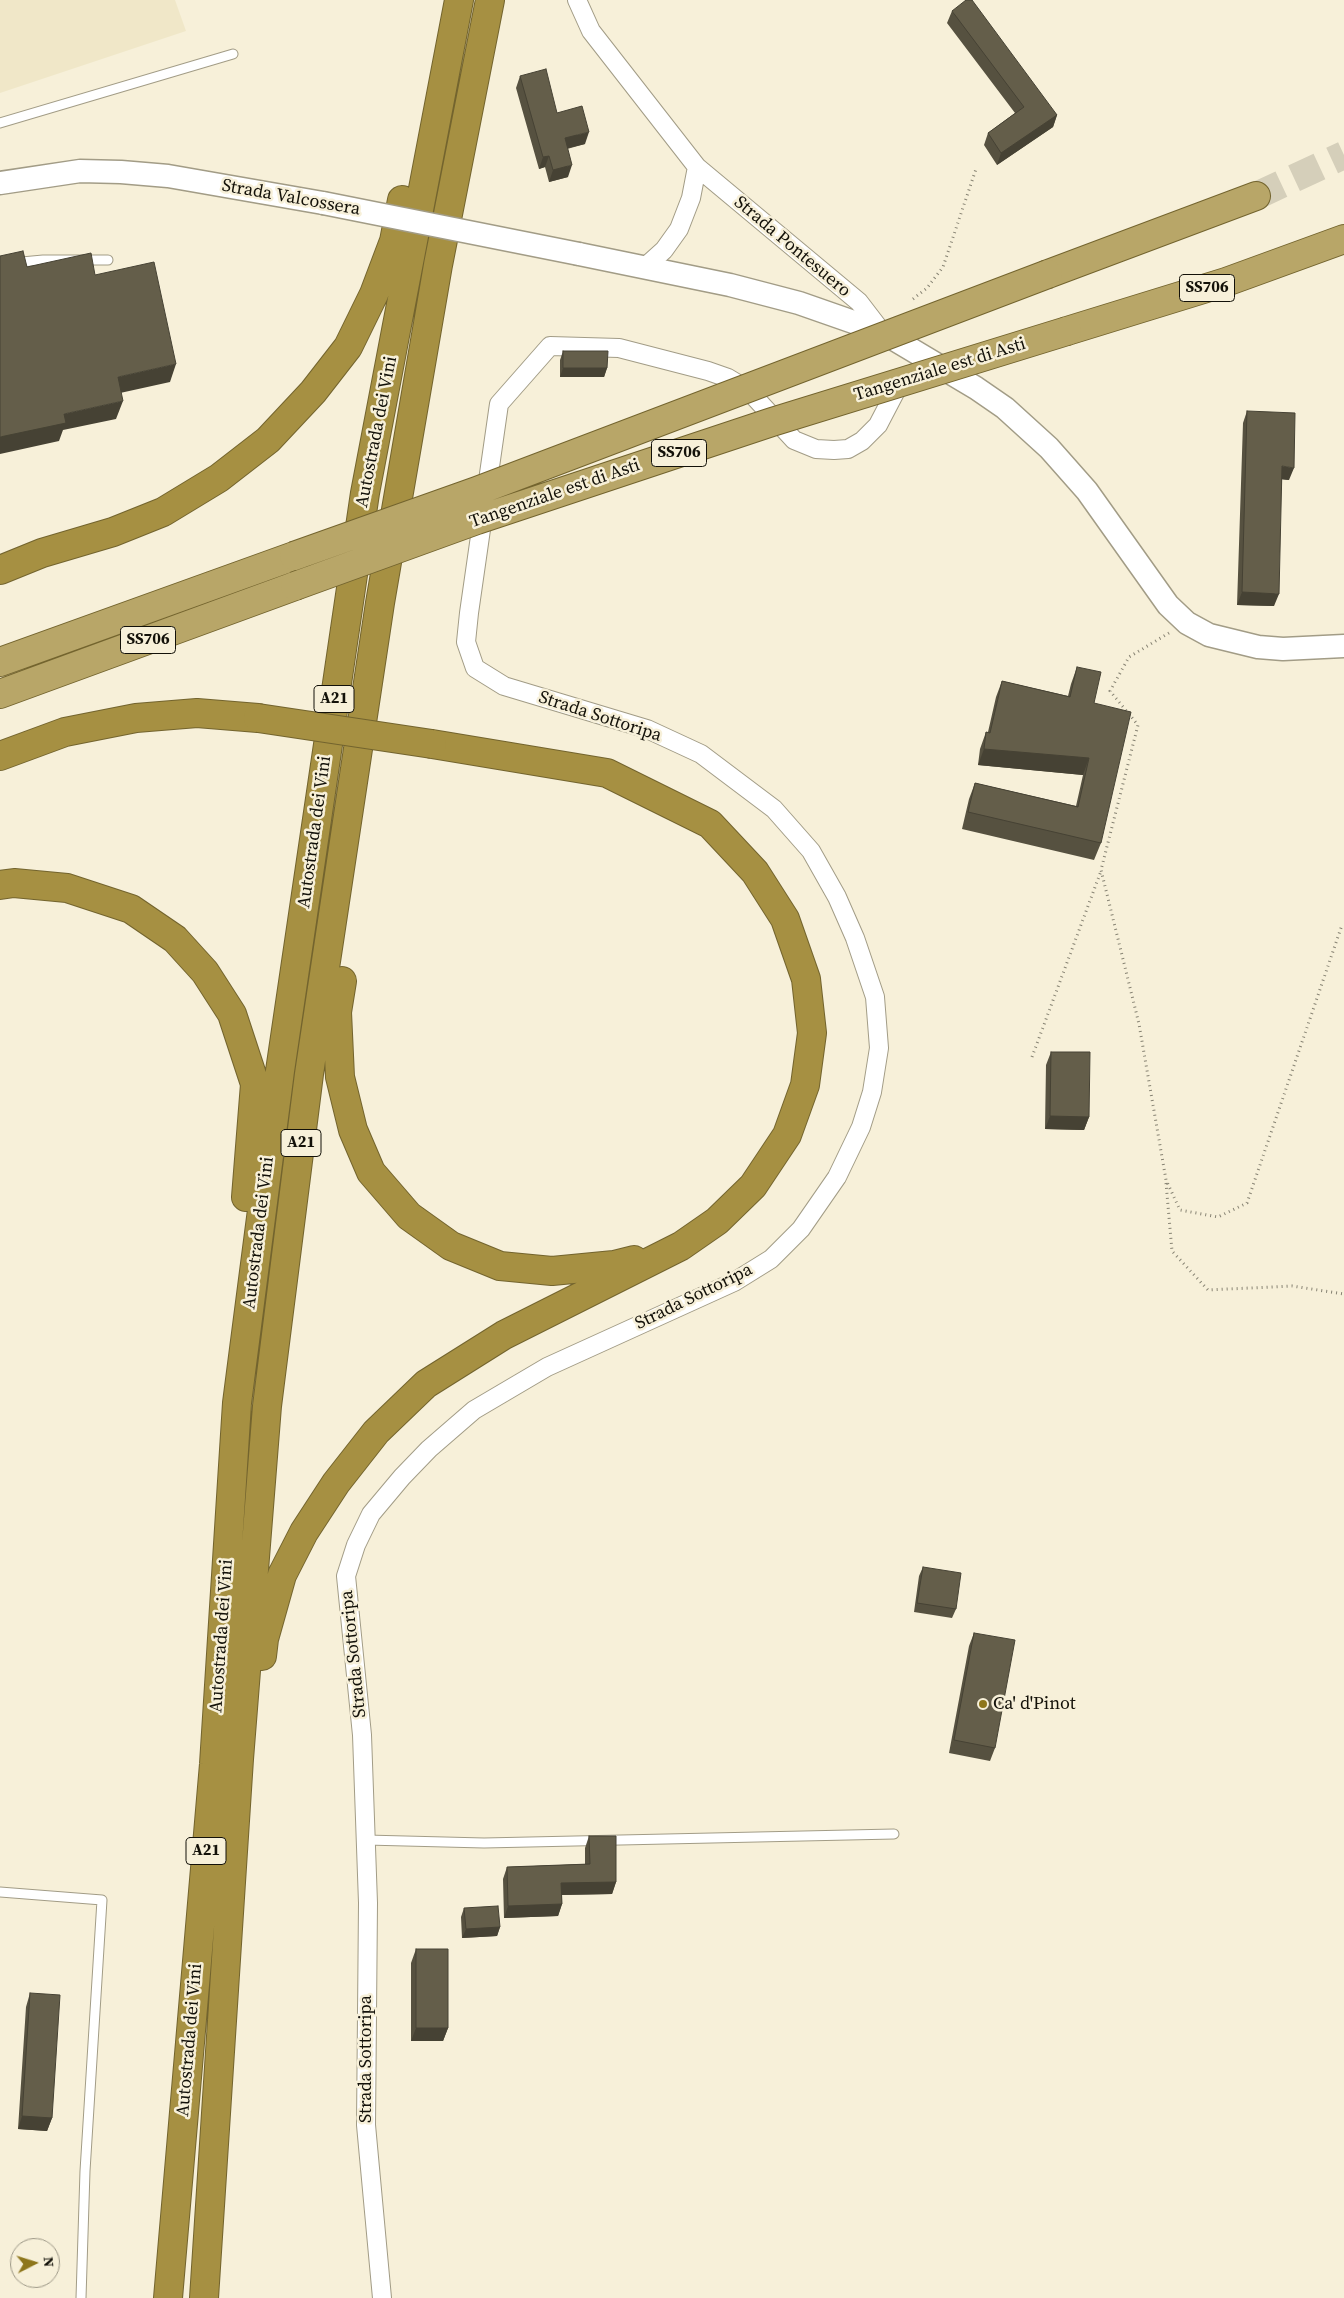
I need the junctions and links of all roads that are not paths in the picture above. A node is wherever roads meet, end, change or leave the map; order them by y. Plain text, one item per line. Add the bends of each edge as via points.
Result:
1 (441, 0) edge
2 (459, 0) edge
3 (490, 0) edge
4 (577, 0) edge
5 (233, 54) dead end
6 (0, 123) edge
7 (697, 167) junction
8 (0, 182) edge
9 (1256, 196) tunnel mouth
10 (1344, 239) edge
11 (108, 260) dead end
12 (0, 264) edge
13 (644, 268) junction
14 (882, 332) junction
15 (922, 356) junction
16 (0, 570) edge
17 (380, 602) junction
18 (1344, 646) edge
19 (34, 651) junction
20 (0, 658) edge
21 (0, 662) edge
22 (40, 680) junction
23 (0, 694) edge
24 (0, 700) edge
25 (0, 756) edge
26 (0, 886) edge
27 (681, 1246) junction
28 (237, 1403) junction
29 (894, 1834) dead end
30 (366, 1840) junction
31 (0, 1892) edge
32 (81, 2298) edge
33 (168, 2298) edge
34 (206, 2298) edge
35 (382, 2298) edge

1 - 16 highway via 394,241 374,294 348,346 313,392 268,440 219,478 163,512
2 - 28 highway, Autostrada dei Vini / A21 via 365,493 280,1071
3 - 17 highway, Autostrada dei Vini / A21 via 438,265
4 - 7 street, Strada Pontesuero via 591,31
5 - 6 lane
7 - 13 street via 691,198 679,229 664,250
7 - 14 street, Strada Pontesuero via 859,302
8 - 13 street, Strada Valcossera, bridge via 80,171 168,176 323,203
9 - 19 highway, Tangenziale est di Asti / SS706, bridge via 477,491
10 - 22 highway, Tangenziale est di Asti / SS706, bridge via 1226,282 772,422 478,520
11 - 12 lane
13 - 14 street, Strada Valcossera via 799,303
14 - 15 street, Strada Valcossera
15 - 18 street, Strada Valcossera via 1005,408 1049,448 1087,491 1163,597 1187,623 1210,635 1258,647
15 - 30 street, Strada Sottoripa via 905,375 878,426 848,449 816,449 794,440 748,390 728,378 619,348 550,346 499,404 466,642 475,668 504,686 647,729 701,754 774,810 811,851 837,897 855,938 874,997 879,1048 862,1127 837,1177 801,1229 770,1259 734,1282 547,1368 474,1410 429,1449 372,1514 356,1544 346,1576 362,1735
17 - 27 highway via 389,657 337,1012 340,1077 353,1130 371,1172 409,1216 450,1246 500,1266 552,1272 614,1265
17 - 34 highway, Autostrada dei Vini / A21 via 310,1074 267,1406 239,1759
19 - 20 highway
19 - 21 highway, Tangenziale est di Asti / SS706
22 - 23 highway, Tangenziale est di Asti / SS706
22 - 24 highway
25 - 27 highway, bridge via 65,732 136,718 197,713 258,718 607,773 710,824 755,872 785,919 806,979 812,1033 805,1085 787,1135 753,1186 717,1220
26 - 28 highway via 14,883 66,888 131,910 175,939 204,972 232,1014 255,1084 242,1242
27 - 34 highway via 504,1335 426,1384 376,1432 336,1483 304,1532 282,1576 264,1640 222,2183
28 - 33 highway, Autostrada dei Vini / A21 via 213,1773
29 - 30 lane via 484,1843
30 - 35 street, Strada Sottoripa via 366,2125
31 - 32 lane via 102,1900 85,2171

